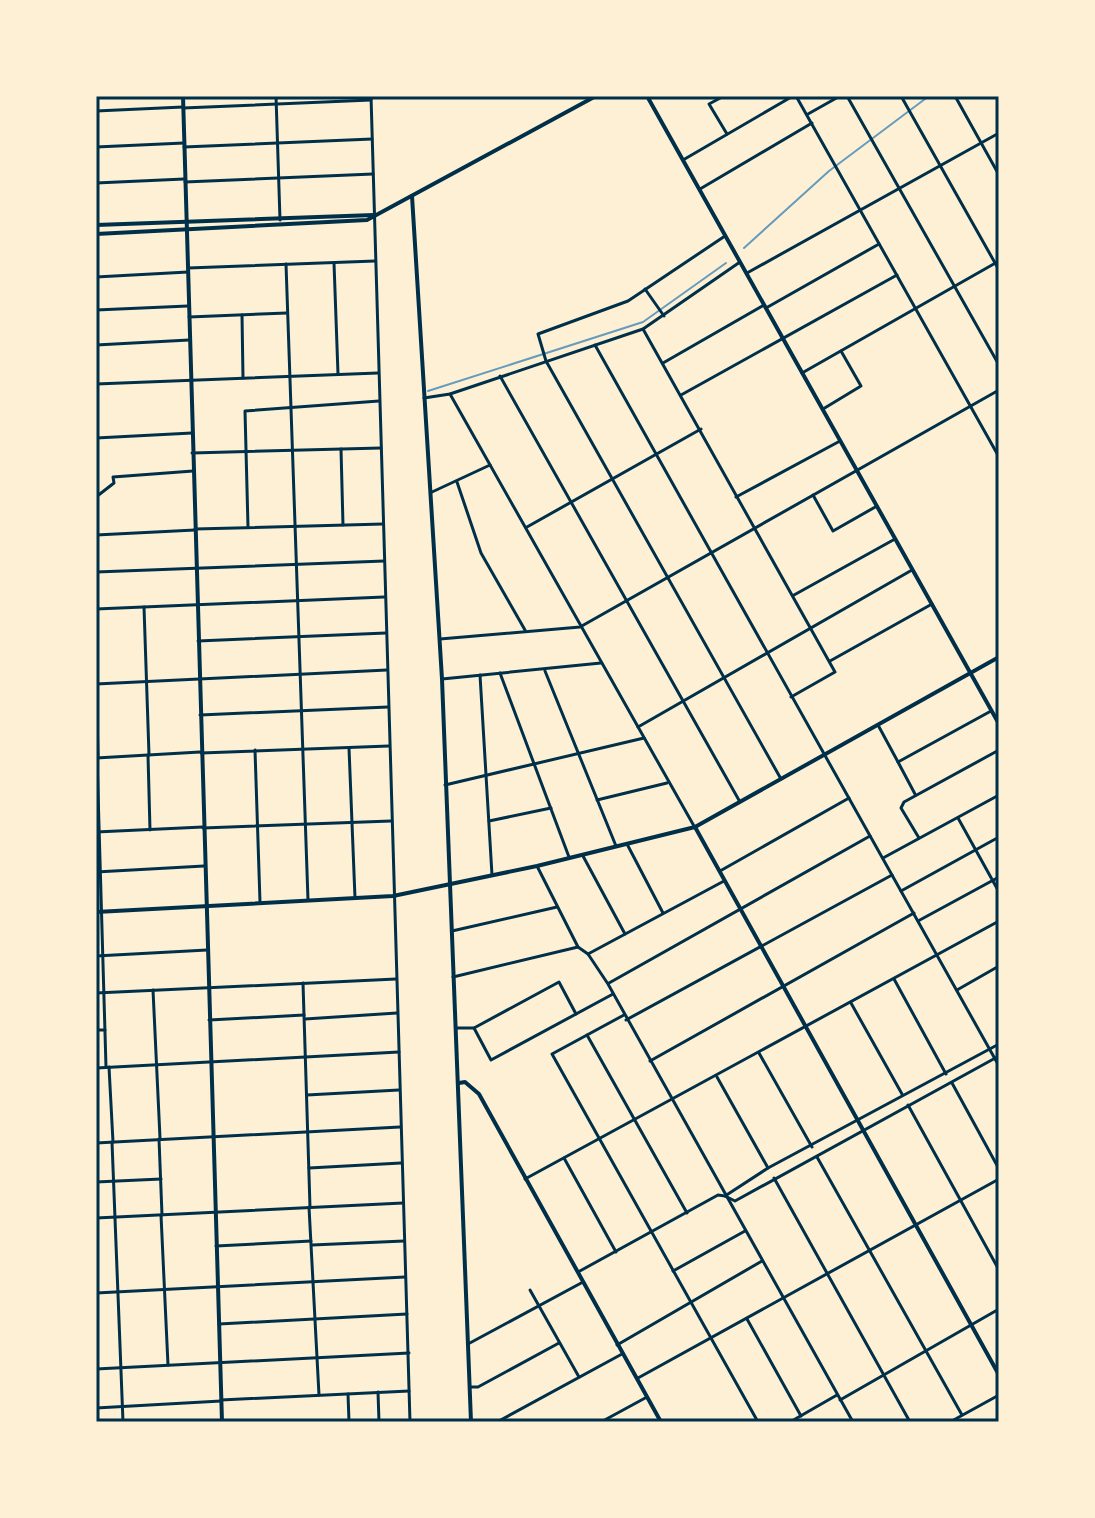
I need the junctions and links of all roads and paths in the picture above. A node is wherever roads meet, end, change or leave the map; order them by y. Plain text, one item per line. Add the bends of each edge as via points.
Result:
1 (183, 96) edge
2 (276, 96) edge
3 (596, 96) edge
4 (647, 96) edge
5 (724, 96) edge
6 (795, 96) edge
7 (840, 96) edge
8 (847, 96) edge
9 (901, 96) edge
10 (955, 96) edge
11 (371, 98) edge
12 (276, 104) junction
13 (183, 108) junction
14 (96, 111) edge
15 (807, 115) junction
16 (812, 123) junction
17 (999, 133) edge
18 (727, 134) junction
19 (372, 139) junction
20 (278, 143) junction
21 (981, 143) junction
22 (184, 145) junction
23 (96, 147) edge
24 (683, 160) junction
25 (940, 166) junction
26 (373, 174) junction
27 (999, 175) edge
28 (278, 177) junction
29 (185, 180) junction
30 (96, 183) edge
31 (700, 189) junction
32 (900, 189) junction
33 (412, 196) junction
34 (861, 211) junction
35 (374, 215) junction
36 (280, 217) junction
37 (186, 221) junction
38 (96, 225) edge
39 (280, 225) junction
40 (186, 230) junction
41 (96, 234) edge
42 (725, 236) junction
43 (879, 244) junction
44 (375, 261) junction
45 (740, 262) junction
46 (997, 262) edge
47 (334, 263) junction
48 (286, 264) junction
49 (188, 270) junction
50 (999, 270) edge
51 (747, 274) junction
52 (897, 275) junction
53 (96, 277) edge
54 (955, 285) junction
55 (645, 289) junction
56 (188, 306) junction
57 (765, 307) junction
58 (915, 307) junction
59 (96, 310) edge
60 (287, 313) junction
61 (242, 315) junction
62 (664, 316) junction
63 (189, 317) junction
64 (643, 329) junction
65 (783, 339) junction
66 (189, 340) junction
67 (96, 345) edge
68 (595, 345) junction
69 (841, 351) junction
70 (546, 361) junction
71 (663, 363) junction
72 (999, 365) edge
73 (378, 373) junction
74 (802, 373) junction
75 (338, 374) junction
76 (500, 376) junction
77 (289, 377) junction
78 (243, 378) junction
79 (190, 380) junction
80 (96, 384) edge
81 (999, 390) edge
82 (450, 394) junction
83 (681, 395) junction
84 (423, 398) junction
85 (379, 401) junction
86 (970, 406) junction
87 (291, 407) junction
88 (823, 409) junction
89 (701, 429) junction
90 (192, 433) junction
91 (96, 438) edge
92 (840, 441) junction
93 (381, 448) junction
94 (341, 449) junction
95 (294, 451) junction
96 (246, 452) junction
97 (192, 453) junction
98 (657, 454) junction
99 (999, 457) edge
100 (490, 465) junction
101 (193, 471) junction
102 (858, 472) junction
103 (613, 478) junction
104 (457, 482) junction
105 (430, 493) junction
106 (813, 495) junction
107 (96, 497) edge
108 (736, 497) junction
109 (571, 503) junction
110 (877, 506) junction
111 (383, 524) junction
112 (343, 525) junction
113 (295, 526) junction
114 (248, 527) junction
115 (525, 528) junction
116 (194, 529) junction
117 (755, 530) junction
118 (96, 535) edge
119 (895, 539) junction
120 (712, 554) junction
121 (384, 561) junction
122 (296, 564) junction
123 (196, 567) junction
124 (913, 570) junction
125 (96, 572) edge
126 (668, 578) junction
127 (793, 596) junction
128 (385, 597) junction
129 (297, 600) junction
130 (626, 602) junction
131 (197, 604) junction
132 (932, 604) junction
133 (144, 606) junction
134 (96, 609) edge
135 (580, 627) junction
136 (811, 628) junction
137 (525, 630) junction
138 (386, 633) junction
139 (298, 636) junction
140 (440, 639) junction
141 (198, 641) junction
142 (767, 654) junction
143 (999, 657) edge
144 (829, 662) junction
145 (601, 663) junction
146 (96, 666) edge
147 (387, 670) junction
148 (545, 671) junction
149 (500, 673) junction
150 (970, 673) junction
151 (300, 674) junction
152 (480, 675) junction
153 (724, 678) junction
154 (199, 679) junction
155 (442, 679) junction
156 (147, 681) junction
157 (96, 684) edge
158 (791, 697) junction
159 (683, 702) junction
160 (388, 707) junction
161 (991, 710) junction
162 (301, 711) junction
163 (200, 715) junction
164 (999, 724) edge
165 (878, 725) junction
166 (638, 727) junction
167 (644, 738) junction
168 (389, 746) junction
169 (349, 748) junction
170 (302, 749) junction
171 (255, 750) junction
172 (999, 750) edge
173 (201, 753) junction
174 (579, 754) junction
175 (824, 754) junction
176 (148, 755) junction
177 (97, 757) edge
178 (898, 762) junction
179 (533, 764) junction
180 (486, 775) junction
181 (781, 779) junction
182 (669, 782) junction
183 (445, 785) junction
184 (916, 795) junction
185 (999, 795) edge
186 (849, 798) junction
187 (597, 800) junction
188 (740, 802) junction
189 (551, 808) junction
190 (958, 818) junction
191 (391, 821) junction
192 (489, 821) junction
193 (352, 823) junction
194 (305, 824) junction
195 (257, 826) junction
196 (695, 827) junction
197 (203, 828) junction
198 (150, 830) junction
199 (98, 832) edge
200 (870, 836) junction
201 (999, 837) edge
202 (919, 838) junction
203 (627, 844) junction
204 (616, 846) junction
205 (975, 851) junction
206 (583, 855) junction
207 (569, 858) junction
208 (883, 858) junction
209 (204, 866) junction
210 (537, 866) junction
211 (98, 872) edge
212 (719, 872) junction
213 (892, 875) junction
214 (492, 876) junction
215 (999, 877) edge
216 (724, 881) junction
217 (992, 881) junction
218 (450, 885) junction
219 (901, 891) junction
220 (999, 892) edge
221 (393, 896) junction
222 (355, 898) junction
223 (308, 901) junction
224 (260, 902) junction
225 (205, 906) junction
226 (557, 907) junction
227 (740, 910) junction
228 (99, 911) edge
229 (663, 913) junction
230 (914, 913) junction
231 (918, 921) junction
232 (999, 921) edge
233 (452, 931) junction
234 (625, 934) junction
235 (578, 947) junction
236 (760, 947) junction
237 (207, 950) junction
238 (588, 954) junction
239 (936, 955) junction
240 (96, 956) edge
241 (103, 956) junction
242 (999, 966) edge
243 (453, 977) junction
244 (396, 979) junction
245 (893, 979) junction
246 (303, 982) junction
247 (608, 984) junction
248 (208, 987) junction
249 (783, 987) junction
250 (153, 990) junction
251 (956, 990) junction
252 (96, 993) edge
253 (104, 993) junction
254 (613, 994) junction
255 (850, 1002) junction
256 (397, 1013) junction
257 (576, 1014) junction
258 (624, 1015) junction
259 (304, 1017) junction
260 (209, 1020) junction
261 (626, 1020) junction
262 (805, 1027) junction
263 (456, 1028) junction
264 (474, 1028) junction
265 (96, 1030) edge
266 (105, 1030) junction
267 (587, 1035) junction
268 (999, 1044) edge
269 (989, 1049) junction
270 (399, 1052) junction
271 (759, 1053) junction
272 (305, 1057) junction
273 (997, 1057) edge
274 (650, 1061) junction
275 (210, 1062) junction
276 (155, 1065) junction
277 (999, 1066) edge
278 (108, 1067) junction
279 (96, 1068) edge
280 (946, 1074) junction
281 (716, 1077) junction
282 (459, 1083) junction
283 (952, 1083) junction
284 (399, 1090) junction
285 (902, 1094) junction
286 (307, 1095) junction
287 (673, 1101) junction
288 (908, 1104) junction
289 (636, 1121) junction
290 (857, 1122) junction
291 (400, 1127) junction
292 (862, 1131) junction
293 (308, 1132) junction
294 (213, 1137) junction
295 (160, 1139) junction
296 (600, 1140) junction
297 (112, 1142) junction
298 (96, 1143) edge
299 (812, 1147) junction
300 (817, 1156) junction
301 (564, 1158) junction
302 (401, 1163) junction
303 (309, 1168) junction
304 (768, 1168) junction
305 (999, 1169) edge
306 (774, 1178) junction
307 (161, 1179) junction
308 (525, 1179) junction
309 (999, 1179) edge
310 (113, 1181) junction
311 (96, 1182) edge
312 (725, 1196) junction
313 (961, 1200) junction
314 (403, 1203) junction
315 (309, 1207) junction
316 (215, 1212) junction
317 (687, 1213) junction
318 (162, 1215) junction
319 (115, 1217) junction
320 (96, 1218) edge
321 (916, 1225) junction
322 (745, 1231) junction
323 (651, 1232) junction
324 (404, 1241) junction
325 (311, 1243) junction
326 (216, 1246) junction
327 (870, 1251) junction
328 (616, 1252) junction
329 (762, 1261) junction
330 (999, 1270) edge
331 (673, 1271) junction
332 (578, 1272) junction
333 (827, 1275) junction
334 (405, 1277) junction
335 (312, 1282) junction
336 (583, 1282) junction
337 (218, 1287) junction
338 (164, 1290) junction
339 (530, 1290) dead end
340 (118, 1292) junction
341 (96, 1293) edge
342 (783, 1299) junction
343 (689, 1300) junction
344 (540, 1308) junction
345 (999, 1309) edge
346 (407, 1314) junction
347 (316, 1318) junction
348 (747, 1319) junction
349 (219, 1324) junction
350 (971, 1326) junction
351 (710, 1339) junction
352 (559, 1343) junction
353 (468, 1344) junction
354 (617, 1345) junction
355 (927, 1352) junction
356 (409, 1353) junction
357 (622, 1354) junction
358 (317, 1358) junction
359 (220, 1363) junction
360 (168, 1365) junction
361 (120, 1368) junction
362 (96, 1369) edge
363 (883, 1374) junction
364 (999, 1375) edge
365 (579, 1378) junction
366 (637, 1379) junction
367 (469, 1387) junction
368 (409, 1391) junction
369 (378, 1392) junction
370 (348, 1394) junction
371 (319, 1395) junction
372 (999, 1395) edge
373 (647, 1397) junction
374 (839, 1398) junction
375 (221, 1400) junction
376 (122, 1407) junction
377 (96, 1408) edge
378 (962, 1415) junction
379 (801, 1416) junction
380 (603, 1421) edge
381 (123, 1422) edge
382 (222, 1422) edge
383 (349, 1422) edge
384 (379, 1422) edge
385 (410, 1422) edge
386 (471, 1422) edge
387 (497, 1422) edge
388 (661, 1422) edge
389 (758, 1422) edge
390 (790, 1422) edge
391 (853, 1422) edge
392 (910, 1422) edge
393 (950, 1422) edge

1 - 13 street
2 - 12 street
3 - 33 street
4 - 24 street
5 - 18 street via 709,104
6 - 15 street
6 - 18 street
7 - 15 street
8 - 32 street
9 - 25 street
10 - 21 street
11 - 12 street
11 - 19 street
12 - 13 street
12 - 20 street
13 - 14 street
13 - 22 street
15 - 16 street
16 - 31 street
16 - 34 street
17 - 21 street
18 - 24 street
19 - 20 street
19 - 26 street
20 - 22 street
20 - 28 street
21 - 25 street
21 - 27 street
22 - 23 street
22 - 29 street
24 - 31 street
25 - 32 street
25 - 46 street
26 - 28 street
26 - 35 street
28 - 29 street
28 - 36 street
29 - 30 street
29 - 37 street
31 - 42 street
32 - 34 street
32 - 54 street
33 - 35 street
33 - 84 street
34 - 43 street
34 - 51 street
35 - 36 street
35 - 39 street via 349,223
35 - 44 street
36 - 37 street
36 - 39 street
37 - 38 street
37 - 40 street
39 - 40 street
40 - 41 street
40 - 49 street
42 - 45 street
42 - 55 street
43 - 52 street
43 - 57 street
44 - 47 street
44 - 73 street
45 - 51 street
45 - 62 street
46 - 50 street
46 - 54 street
47 - 48 street
47 - 75 street
48 - 49 street
48 - 60 street
49 - 53 street
49 - 56 street
51 - 57 street
52 - 58 street
52 - 65 street
54 - 58 street
54 - 72 street
55 - 62 street
55 - 70 street via 628,301 538,334
56 - 59 street
56 - 63 street
57 - 65 street
57 - 71 street
58 - 69 street
58 - 86 street
60 - 61 street
60 - 77 street
61 - 63 street
61 - 78 street
62 - 64 street
63 - 66 street
64 - 68 street
64 - 71 street
65 - 74 street
65 - 83 street
66 - 67 street
66 - 79 street
68 - 70 street
68 - 98 street
69 - 74 street
69 - 88 street via 861,386
70 - 76 street
70 - 103 street
71 - 83 street
73 - 75 street
73 - 85 street
74 - 88 street
75 - 77 street
76 - 82 street
76 - 109 street
77 - 78 street
77 - 87 street
78 - 79 street
79 - 80 street
79 - 90 street
81 - 86 street
82 - 84 street
82 - 100 street
83 - 89 street
84 - 105 street
85 - 87 street
85 - 93 street
86 - 99 street
86 - 102 street
87 - 95 street
87 - 96 street via 245,411
88 - 92 street
89 - 98 street
89 - 108 street
90 - 91 street
90 - 97 street
92 - 102 street
92 - 108 street
93 - 94 street
93 - 111 street
94 - 95 street
94 - 112 street
95 - 96 street
95 - 113 street
96 - 97 street
96 - 114 street
97 - 101 street
98 - 103 street
98 - 120 street
100 - 104 street
100 - 115 street
101 - 107 street via 113,477 114,483
101 - 116 street
102 - 106 street
102 - 110 street
103 - 109 street
103 - 126 street
104 - 105 street
104 - 137 street via 481,553
105 - 140 street
106 - 110 street via 833,531
106 - 117 street
108 - 117 street
109 - 115 street
109 - 130 street
110 - 119 street
111 - 112 street
111 - 121 street
112 - 113 street
113 - 114 street
113 - 122 street
114 - 116 street
115 - 135 street
116 - 118 street
116 - 123 street
117 - 120 street
117 - 127 street
119 - 124 street
119 - 127 street
120 - 126 street
120 - 142 street
121 - 122 street
121 - 128 street
122 - 123 street
122 - 129 street
123 - 125 street
123 - 131 street
124 - 132 street
124 - 136 street
126 - 130 street
126 - 153 street
127 - 136 street
128 - 129 street
128 - 138 street
129 - 131 street
129 - 139 street
130 - 135 street
130 - 159 street
131 - 133 street
131 - 141 street
132 - 144 street
132 - 150 street
133 - 134 street
133 - 156 street
135 - 137 street
135 - 145 street
136 - 142 street
136 - 144 street
137 - 140 street
138 - 139 street
138 - 147 street
139 - 141 street
139 - 151 street
140 - 155 street
141 - 154 street
142 - 153 street
142 - 158 street
143 - 150 street
144 - 158 street via 835,672
145 - 148 street
145 - 166 street
146 - 157 street
147 - 151 street
147 - 160 street
148 - 149 street
148 - 174 street
149 - 152 street
149 - 179 street
150 - 161 street
150 - 165 street
151 - 154 street
151 - 162 street
152 - 155 street
152 - 180 street
153 - 159 street
153 - 181 street
154 - 156 street
154 - 163 street
155 - 183 street
156 - 157 street
156 - 176 street
157 - 177 street
158 - 175 street
159 - 166 street
159 - 188 street
160 - 162 street
160 - 168 street
161 - 164 street
161 - 178 street
162 - 163 street
162 - 170 street
163 - 173 street
165 - 175 street
165 - 178 street
166 - 167 street
167 - 174 street
167 - 182 street
168 - 169 street
168 - 191 street
169 - 170 street
169 - 193 street
170 - 171 street
170 - 194 street
171 - 173 street
171 - 195 street
172 - 184 street
173 - 176 street
173 - 197 street
174 - 179 street
174 - 187 street
175 - 181 street
175 - 186 street
176 - 177 street
176 - 198 street
177 - 199 street
178 - 184 street
179 - 180 street
179 - 189 street
180 - 183 street
180 - 192 street
181 - 188 street
182 - 187 street
182 - 196 street
183 - 218 street
184 - 202 street via 901,808
185 - 190 street
186 - 200 street
186 - 212 street
187 - 204 street
188 - 196 street
189 - 192 street
189 - 207 street
190 - 202 street
190 - 205 street
191 - 193 street
191 - 221 street
192 - 214 street
193 - 194 street
193 - 222 street
194 - 195 street
194 - 223 street
195 - 197 street
195 - 224 street
196 - 203 street
196 - 212 street
197 - 198 street
197 - 209 street
198 - 199 street
199 - 211 street
200 - 208 street
200 - 227 street
201 - 205 street
202 - 208 street
203 - 204 street
203 - 229 street
204 - 206 street
205 - 217 street
205 - 219 street
206 - 207 street
206 - 234 street
207 - 210 street
208 - 213 street
209 - 211 street
209 - 225 street
210 - 214 street
210 - 226 street
211 - 228 street
212 - 216 street
213 - 219 street
213 - 236 street
214 - 218 street
215 - 217 street
216 - 227 street
216 - 229 street
217 - 220 street
217 - 231 street
218 - 221 street
218 - 233 street
219 - 230 street
221 - 222 street
221 - 244 street
222 - 223 street
223 - 224 street
224 - 225 street
225 - 228 street
225 - 237 street
226 - 233 street
226 - 235 street
227 - 236 street
227 - 247 street
228 - 241 street
229 - 234 street
230 - 231 street
230 - 249 street
231 - 239 street
232 - 239 street
233 - 243 street
234 - 238 street
235 - 238 street
235 - 243 street
236 - 249 street
236 - 261 street
237 - 241 street
237 - 248 street
238 - 247 street
239 - 245 street
239 - 251 street
240 - 241 street
241 - 253 street
242 - 251 street
243 - 263 street
244 - 246 street
244 - 256 street
245 - 255 street
245 - 280 street
246 - 248 street
246 - 259 street
247 - 254 street
248 - 250 street
248 - 260 street
249 - 262 street
249 - 274 street
250 - 253 street
250 - 276 street
251 - 269 street
252 - 253 street
253 - 266 street
254 - 257 street
254 - 258 street
255 - 262 street
255 - 285 street
256 - 259 street
256 - 270 street
257 - 264 street via 559,982
257 - 264 street via 491,1060
258 - 261 street
258 - 267 street
259 - 260 street
259 - 272 street
260 - 275 street
261 - 274 street
262 - 271 street
262 - 290 street
263 - 264 street
263 - 282 street
265 - 266 street
266 - 278 street
267 - 289 street
267 - 296 street via 552,1054
268 - 269 street
269 - 273 street
269 - 280 street
270 - 272 street
270 - 284 street
271 - 281 street
271 - 299 street
272 - 275 street
272 - 286 street
273 - 277 street
273 - 283 street
274 - 287 street
275 - 276 street
275 - 294 street
276 - 278 street
276 - 295 street
278 - 279 street
278 - 297 street
280 - 285 street
281 - 287 street
281 - 304 street
282 - 308 street via 479,1094
282 - 353 street
283 - 288 street
283 - 305 street
284 - 286 street
284 - 291 street
285 - 290 street
286 - 293 street
287 - 289 street
287 - 312 street
288 - 292 street
288 - 313 street
289 - 296 street
289 - 317 street
290 - 292 street
290 - 299 street
291 - 293 street
291 - 302 street
292 - 300 street
292 - 321 street
293 - 294 street
293 - 303 street
294 - 295 street
294 - 316 street
295 - 297 street
295 - 307 street
296 - 301 street
296 - 323 street
297 - 298 street
297 - 310 street
299 - 304 street
300 - 306 street
300 - 327 street
301 - 308 street
301 - 328 street
302 - 303 street
302 - 314 street
303 - 315 street
304 - 312 street
306 - 312 street via 735,1201
306 - 333 street
307 - 310 street
307 - 318 street
308 - 332 street
309 - 313 street
310 - 311 street
310 - 319 street
312 - 317 street
312 - 322 street
313 - 321 street
313 - 330 street
314 - 315 street
314 - 324 street
315 - 316 street
315 - 325 street
316 - 318 street
316 - 326 street
317 - 323 street
318 - 319 street
318 - 338 street
319 - 320 street
319 - 340 street
321 - 327 street
321 - 350 street
322 - 329 street
322 - 331 street
323 - 328 street
323 - 331 street
324 - 325 street
324 - 334 street
325 - 326 street
325 - 335 street
326 - 337 street
327 - 333 street
327 - 355 street
328 - 332 street
329 - 342 street
329 - 343 street
331 - 343 street
332 - 336 street
333 - 342 street
333 - 363 street
334 - 335 street
334 - 346 street
335 - 337 street
335 - 347 street
336 - 344 street
336 - 354 street
337 - 338 street
337 - 349 street
338 - 340 street
338 - 360 street
339 - 344 street
340 - 341 street
340 - 361 street
342 - 348 street
342 - 374 street
343 - 351 street
343 - 354 street
344 - 352 street
344 - 353 street
345 - 350 street
346 - 347 street
346 - 356 street
347 - 349 street
347 - 358 street
348 - 351 street
348 - 379 street
349 - 359 street
350 - 355 street
350 - 364 street
351 - 366 street
351 - 389 street
352 - 365 street
352 - 367 street
353 - 367 street
354 - 357 street
355 - 363 street
355 - 378 street
356 - 358 street
356 - 368 street
357 - 365 street
357 - 366 street
358 - 359 street
358 - 371 street
359 - 360 street
359 - 375 street
360 - 361 street
361 - 362 street
361 - 376 street
363 - 374 street
363 - 392 street
365 - 387 street
366 - 373 street
367 - 386 street
368 - 369 street
368 - 385 street
369 - 370 street
369 - 384 street
370 - 371 street
370 - 383 street
371 - 375 street
372 - 378 street
373 - 380 street
373 - 388 street
374 - 379 street
374 - 391 street
375 - 376 street
375 - 382 street
376 - 377 street
376 - 381 street
378 - 393 street
379 - 390 street

